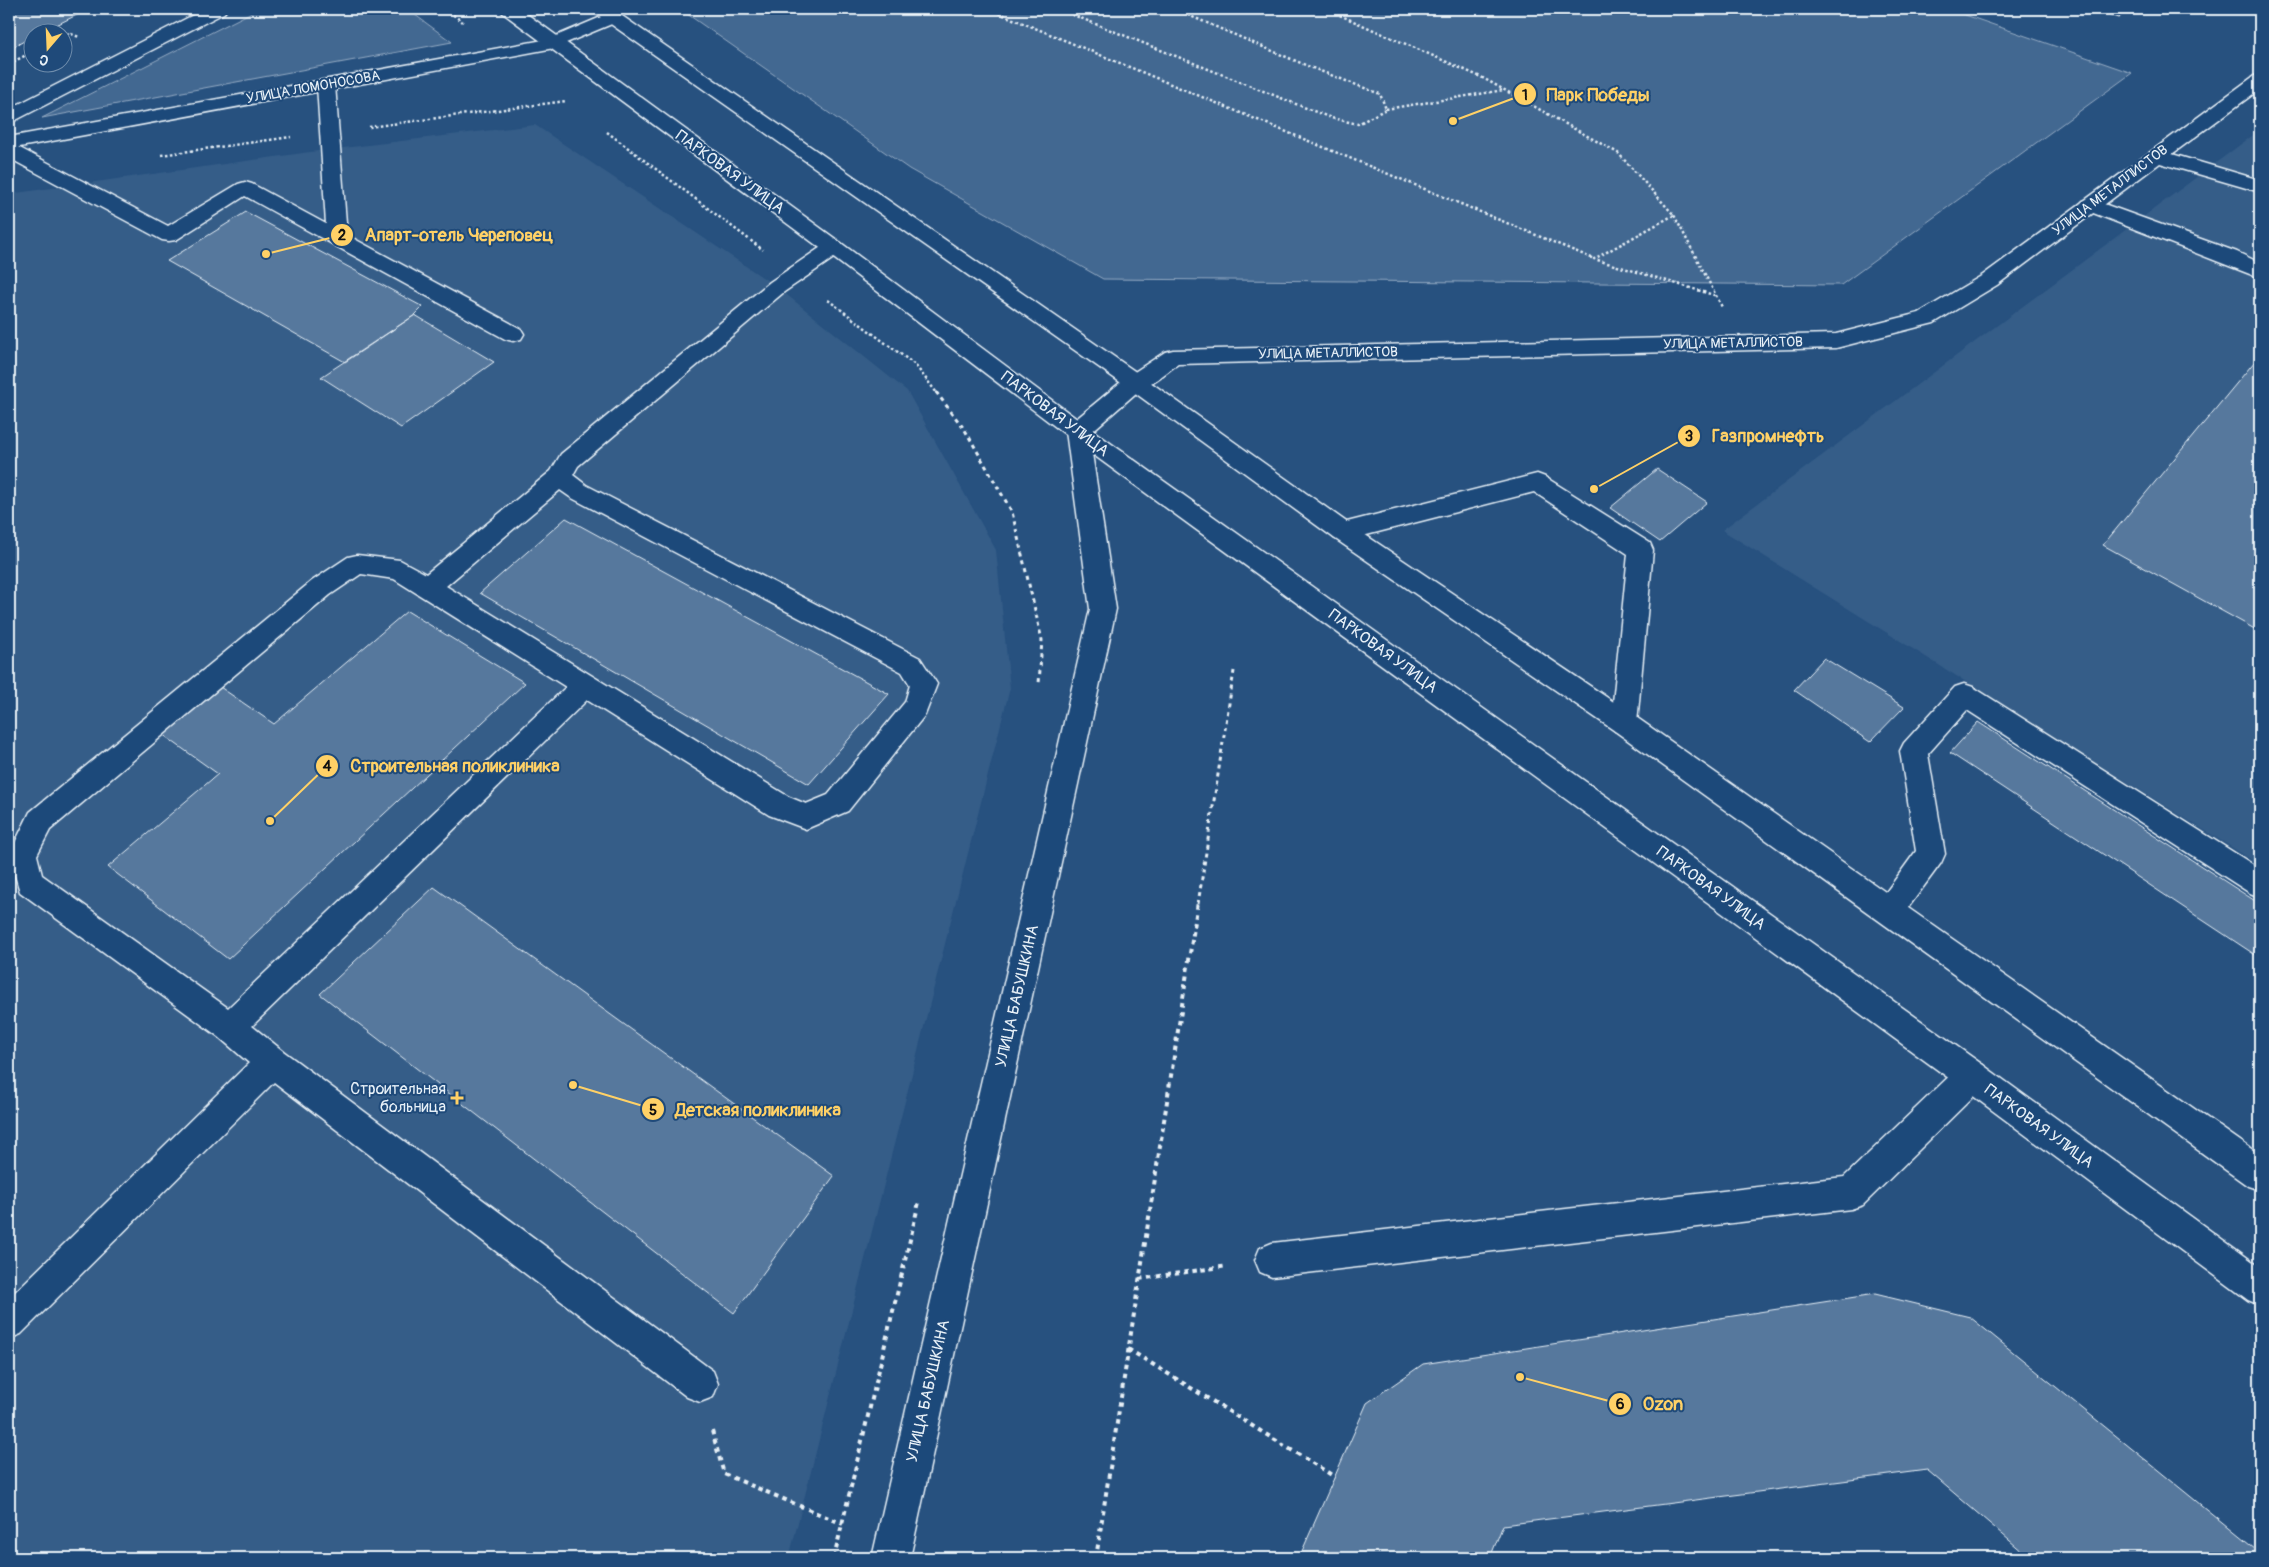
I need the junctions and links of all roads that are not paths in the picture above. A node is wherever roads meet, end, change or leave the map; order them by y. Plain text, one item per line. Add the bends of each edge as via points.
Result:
1 (218, 9) edge
2 (509, 9) edge
3 (607, 13) edge
4 (554, 43) junction
5 (2260, 80) edge
6 (326, 85) junction
7 (9, 116) edge
8 (9, 143) edge
9 (9, 150) edge
10 (2157, 156) junction
11 (2260, 186) edge
12 (2090, 205) junction
13 (337, 238) junction
14 (834, 248) junction
15 (2260, 271) edge
16 (513, 334) dead end
17 (1135, 382) junction
18 (1076, 431) junction
19 (560, 477) junction
20 (1343, 532) junction
21 (428, 587) junction
22 (585, 685) junction
23 (1624, 723) junction
24 (2260, 884) edge
25 (1889, 911) junction
26 (230, 1027) junction
27 (272, 1062) junction
28 (1972, 1076) junction
29 (2260, 1174) edge
30 (1272, 1260) road end
31 (2260, 1288) edge
32 (9, 1322) edge
33 (700, 1384) road end
34 (892, 1551) edge

1 - 7 main road
2 - 4 main road, ПАРКОВАЯ УЛИЦА
3 - 4 main road, УЛИЦА ЛОМОНОСОВА
3 - 17 main road
4 - 6 main road, УЛИЦА ЛОМОНОСОВА
4 - 14 main road, ПАРКОВАЯ УЛИЦА
5 - 10 main road, УЛИЦА МЕТАЛЛИСТОВ
6 - 8 main road, УЛИЦА ЛОМОНОСОВА
6 - 13 main road
9 - 13 main road via 169,235 245,188
10 - 11 main road
10 - 12 main road, УЛИЦА МЕТАЛЛИСТОВ
12 - 15 main road
12 - 17 main road, УЛИЦА МЕТАЛЛИСТОВ via 1990,280 1926,318 1836,341 1173,357
13 - 16 main road
14 - 18 main road, ПАРКОВАЯ УЛИЦА
14 - 19 main road via 777,287 577,453
17 - 18 main road, УЛИЦА МЕТАЛЛИСТОВ
17 - 20 main road
18 - 28 main road, ПАРКОВАЯ УЛИЦА
18 - 34 main road, УЛИЦА БАБУШКИНА via 1103,609
19 - 21 main road
19 - 22 main road via 578,491 911,666 924,684 916,707 838,803 806,817 779,806
20 - 23 main road
20 - 23 main road via 1537,482 1641,550
21 - 22 main road
21 - 26 main road via 400,570 357,564 321,588 40,821 23,855 30,883
22 - 26 main road
23 - 25 main road
24 - 25 main road via 1964,695 1914,751 1931,854
25 - 29 main road
26 - 27 main road
27 - 32 main road
27 - 33 main road
28 - 30 main road via 1851,1193
28 - 31 main road, ПАРКОВАЯ УЛИЦА

